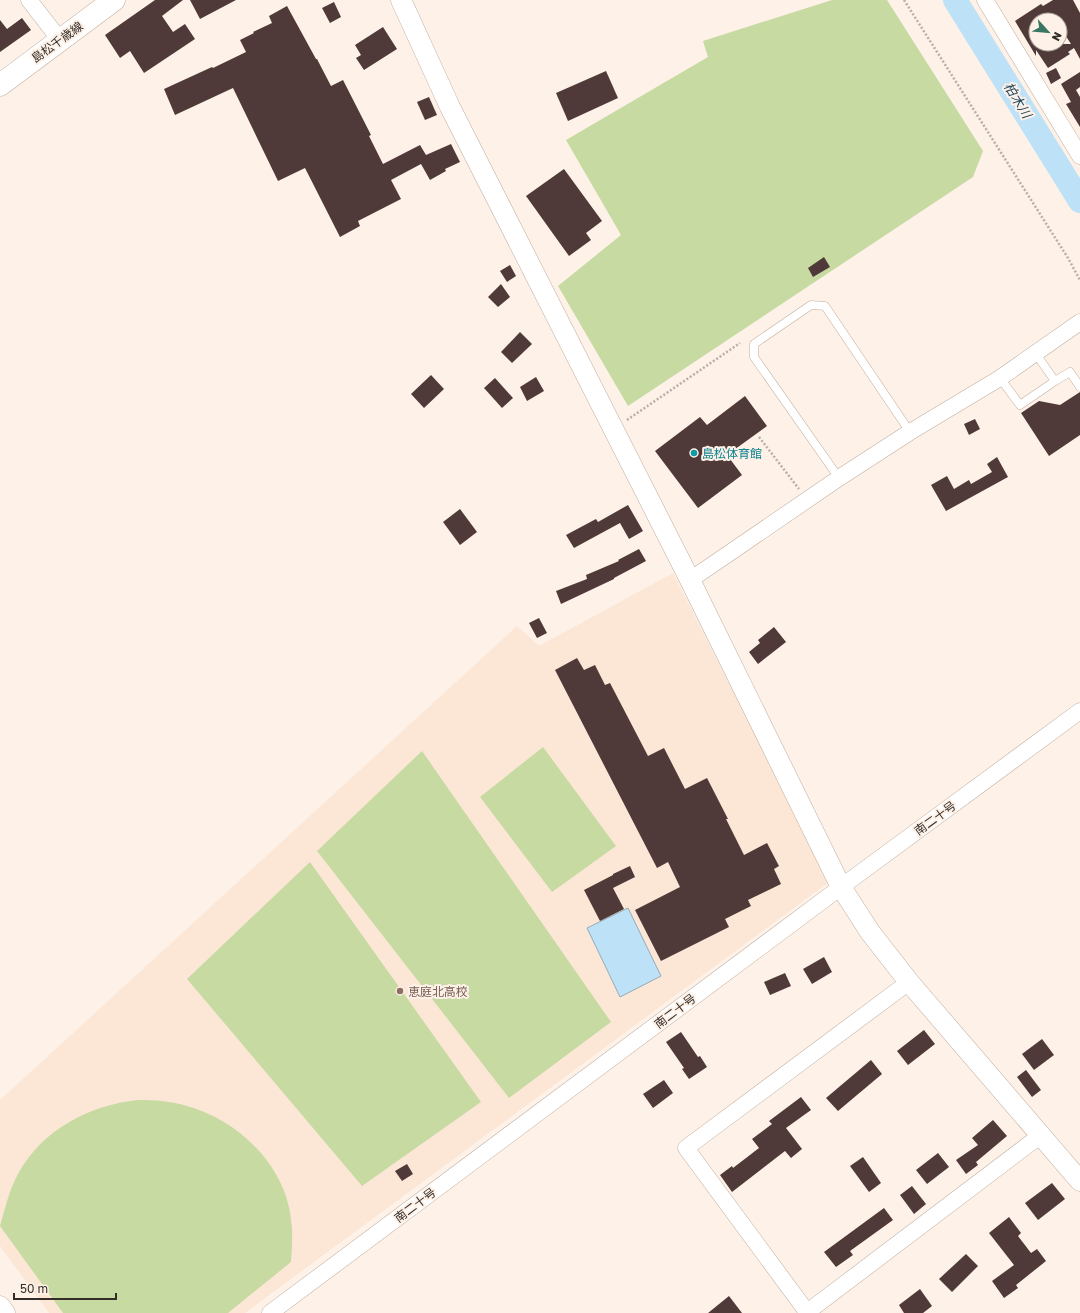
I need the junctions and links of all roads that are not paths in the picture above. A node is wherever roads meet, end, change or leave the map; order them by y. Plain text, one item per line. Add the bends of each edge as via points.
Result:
1 (29, 0) edge
2 (114, 0) edge
3 (400, 0) edge
4 (985, 0) edge
5 (60, 40) junction
6 (0, 85) edge
7 (1080, 156) edge
8 (1080, 322) edge
9 (1036, 354) junction
10 (1000, 378) junction
11 (1055, 381) junction
12 (1080, 387) edge
13 (910, 432) junction
14 (839, 478) junction
15 (690, 580) junction
16 (1080, 711) edge
17 (842, 887) junction
18 (909, 982) junction
19 (1041, 1135) junction
20 (1080, 1181) edge
21 (0, 1306) edge
22 (807, 1312) edge
23 (5, 1313) edge
24 (270, 1313) edge

1 - 5 street
2 - 5 main road, 島松千歳線
3 - 15 street via 450,107
4 - 7 street
5 - 6 main road, 島松千歳線
8 - 9 street
9 - 10 street
9 - 11 lane
10 - 11 lane via 1020,405
10 - 13 street
11 - 12 lane via 1070,372
13 - 14 street
13 - 14 lane via 825,306 811,305 754,344 754,357
14 - 15 street
15 - 17 street
16 - 17 street, 南二十号
17 - 18 street via 870,932
17 - 24 street, 南二十号
18 - 19 street
18 - 22 street via 686,1148
19 - 20 street
19 - 22 street
21 - 23 street

